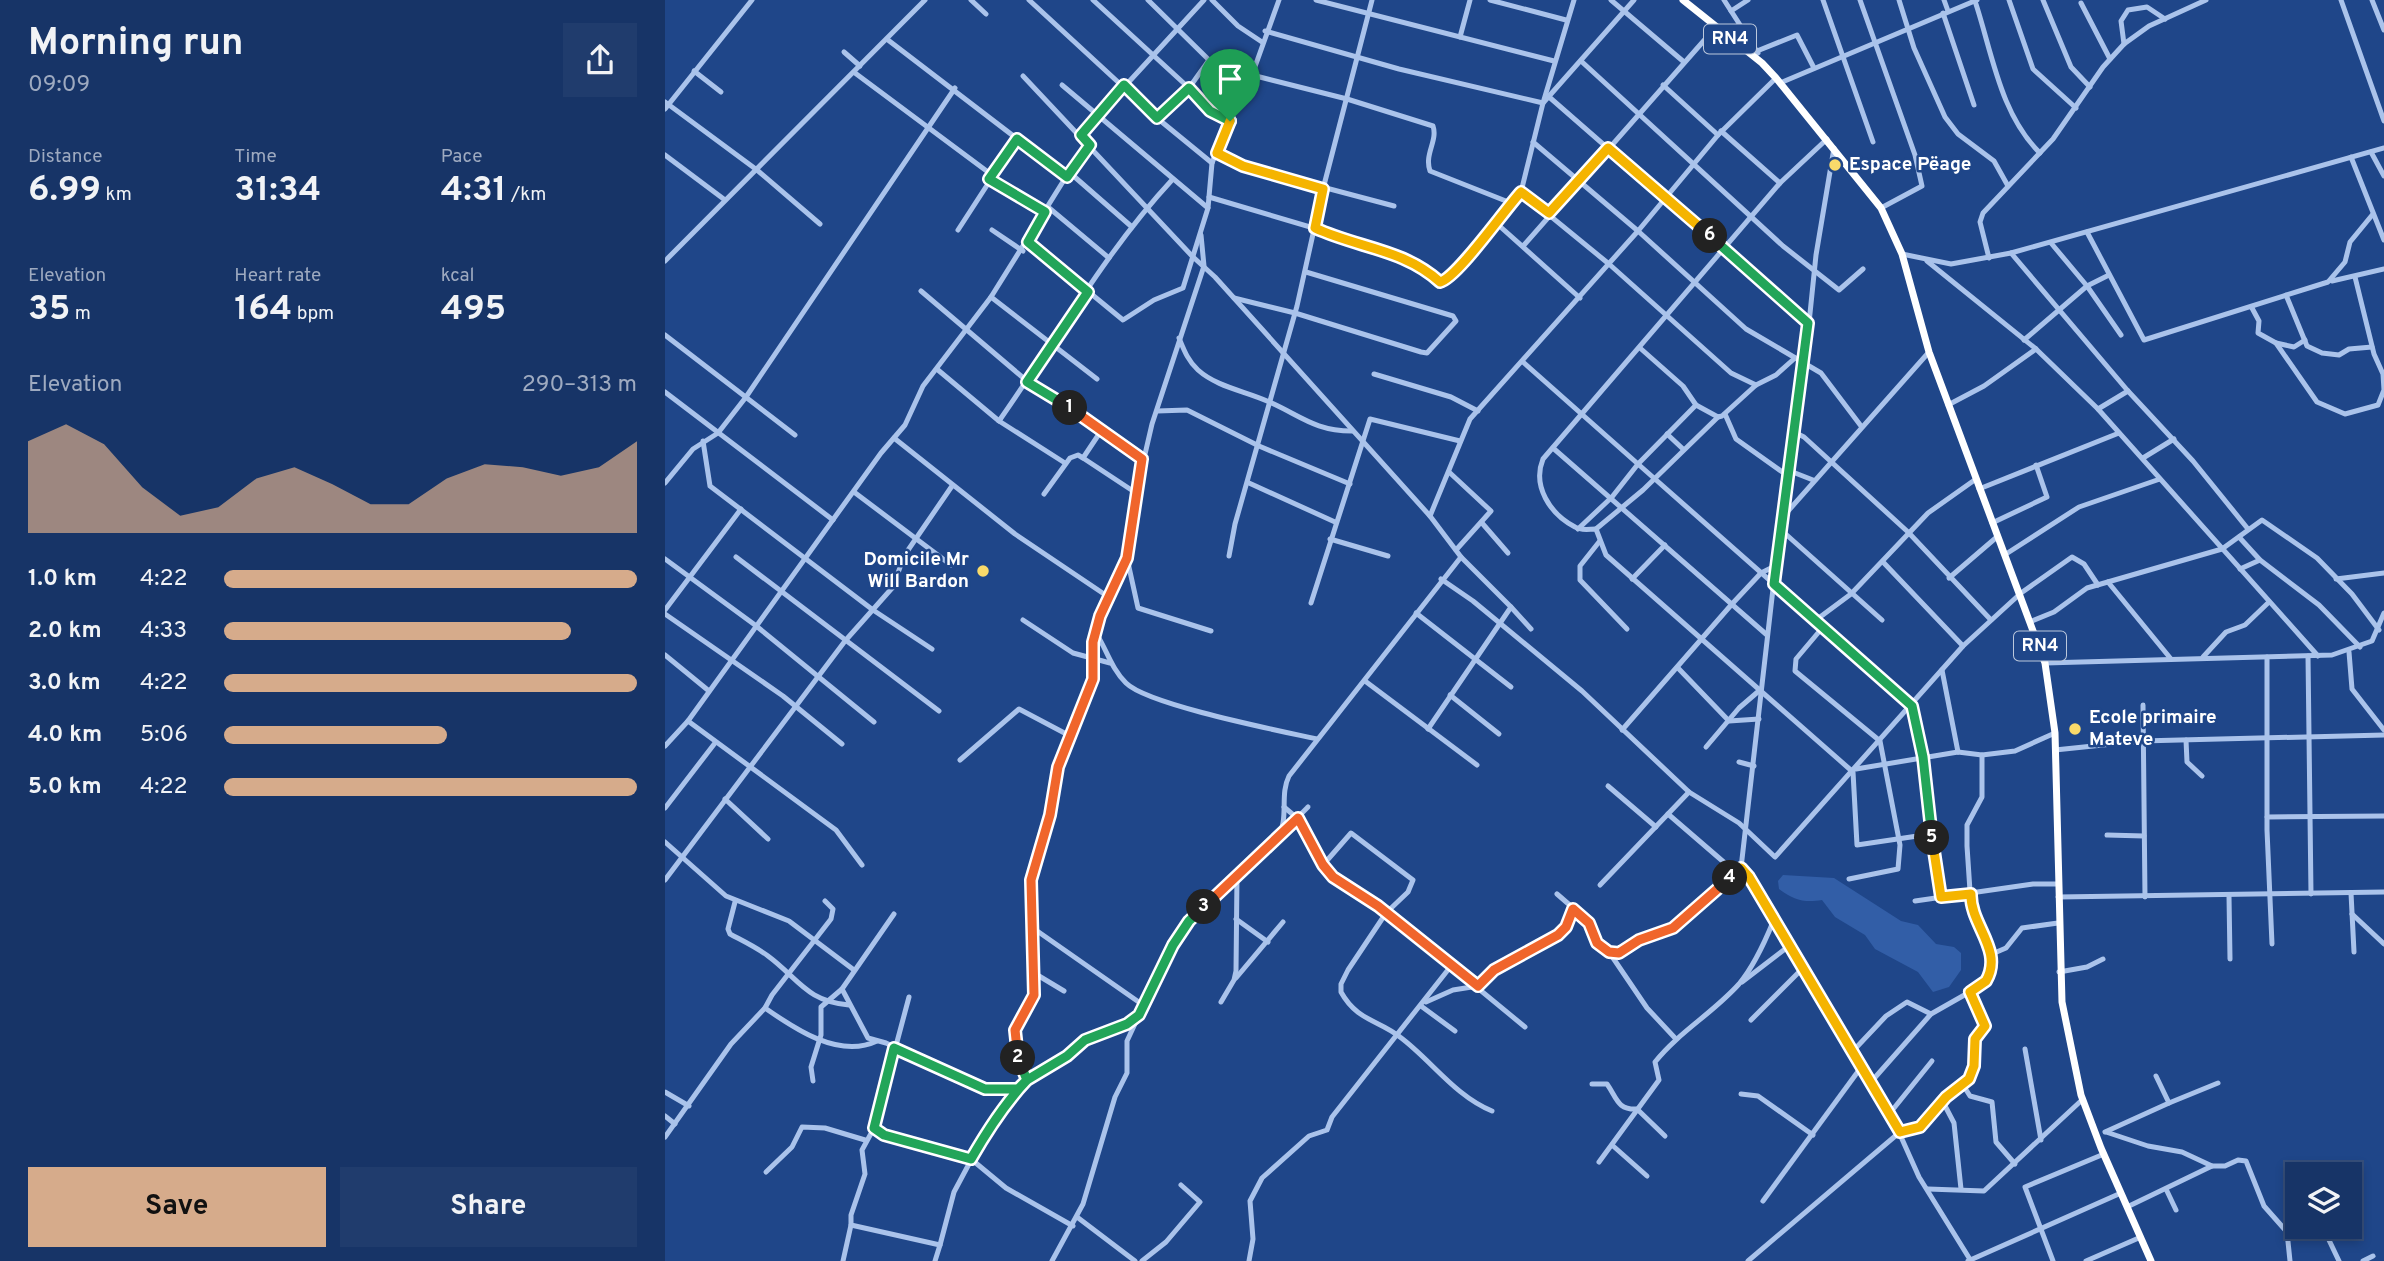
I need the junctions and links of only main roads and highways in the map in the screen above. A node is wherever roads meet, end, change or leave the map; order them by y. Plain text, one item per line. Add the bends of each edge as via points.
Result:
1 (1683, 0) edge
2 (2151, 1261) edge

1 - 2 highway, RN4 via 1778,80 1881,208 1902,254 1929,352 2045,663 2055,733 2059,972 2069,1044 2096,1135

